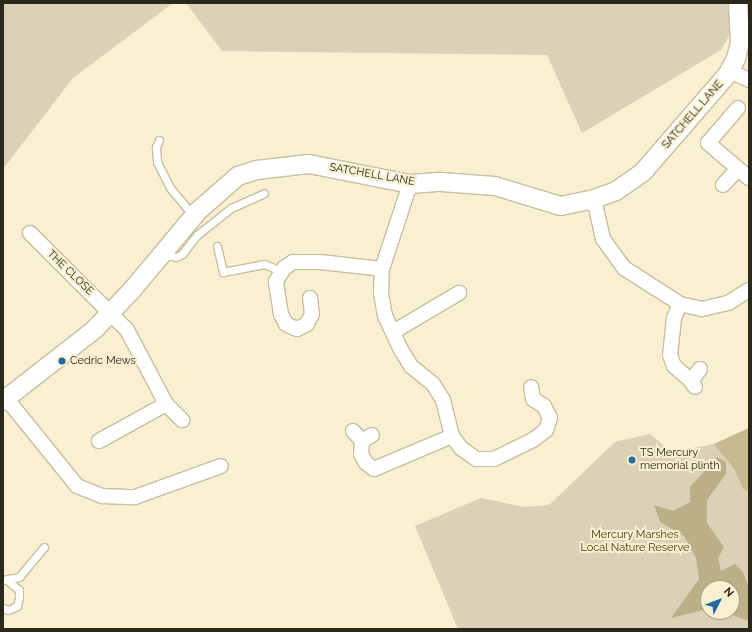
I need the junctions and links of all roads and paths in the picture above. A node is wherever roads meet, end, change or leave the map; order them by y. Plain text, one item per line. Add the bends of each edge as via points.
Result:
1 (738, 3) edge
2 (730, 70) junction
3 (749, 80) edge
4 (738, 108) dead end
5 (159, 140) dead end
6 (737, 170) junction
7 (749, 178) edge
8 (410, 184) junction
9 (723, 185) dead end
10 (264, 193) dead end
11 (594, 199) junction
12 (194, 216) junction
13 (30, 233) dead end
14 (217, 246) dead end
15 (162, 255) junction
16 (382, 269) junction
17 (282, 271) junction
18 (749, 290) edge
19 (459, 293) dead end
20 (310, 298) dead end
21 (680, 304) junction
22 (111, 312) junction
23 (393, 332) junction
24 (700, 369) dead end
25 (529, 397) dead end
26 (5, 400) edge
27 (166, 404) junction
28 (182, 420) dead end
29 (362, 436) dead end
30 (452, 436) junction
31 (99, 442) dead end
32 (221, 466) dead end
33 (44, 547) dead end
34 (5, 580) edge
35 (3, 608) edge

1 - 2 street, SATCHELL LANE via 740,42 738,54
2 - 3 street
2 - 11 street, SATCHELL LANE via 643,172 616,191
4 - 6 street via 708,143
5 - 12 lane via 156,147 157,162 171,189
6 - 7 street
6 - 9 street
8 - 11 street, SATCHELL LANE via 441,182 495,186 561,206
8 - 12 street, SATCHELL LANE via 309,164 257,170 232,180
8 - 16 street
10 - 15 lane via 230,208 197,235 182,254 176,257
11 - 21 street via 603,239 624,268
12 - 15 street, SATCHELL LANE
13 - 22 street, THE CLOSE
14 - 17 lane via 223,272 264,264
15 - 22 street, SATCHELL LANE
16 - 17 street via 293,262
16 - 23 street via 381,293 385,316
17 - 20 street via 276,280 281,314 286,324 297,329 307,324 312,314
18 - 21 street via 728,303 702,309
19 - 23 street
21 - 24 street via 674,318 670,355 674,366 693,384
22 - 26 street, SATCHELL LANE via 95,329
22 - 27 street, THE CLOSE via 127,330
23 - 30 street via 411,366 433,384 443,400
25 - 30 street via 548,410 548,426 541,434 510,453 494,459 476,459 461,448
26 - 32 street via 77,486 102,496 135,497
27 - 28 street, THE CLOSE
27 - 31 street
29 - 30 street via 361,454 366,463 374,469
33 - 34 lane via 19,577
34 - 35 lane via 19,590 19,597 17,606 8,610

